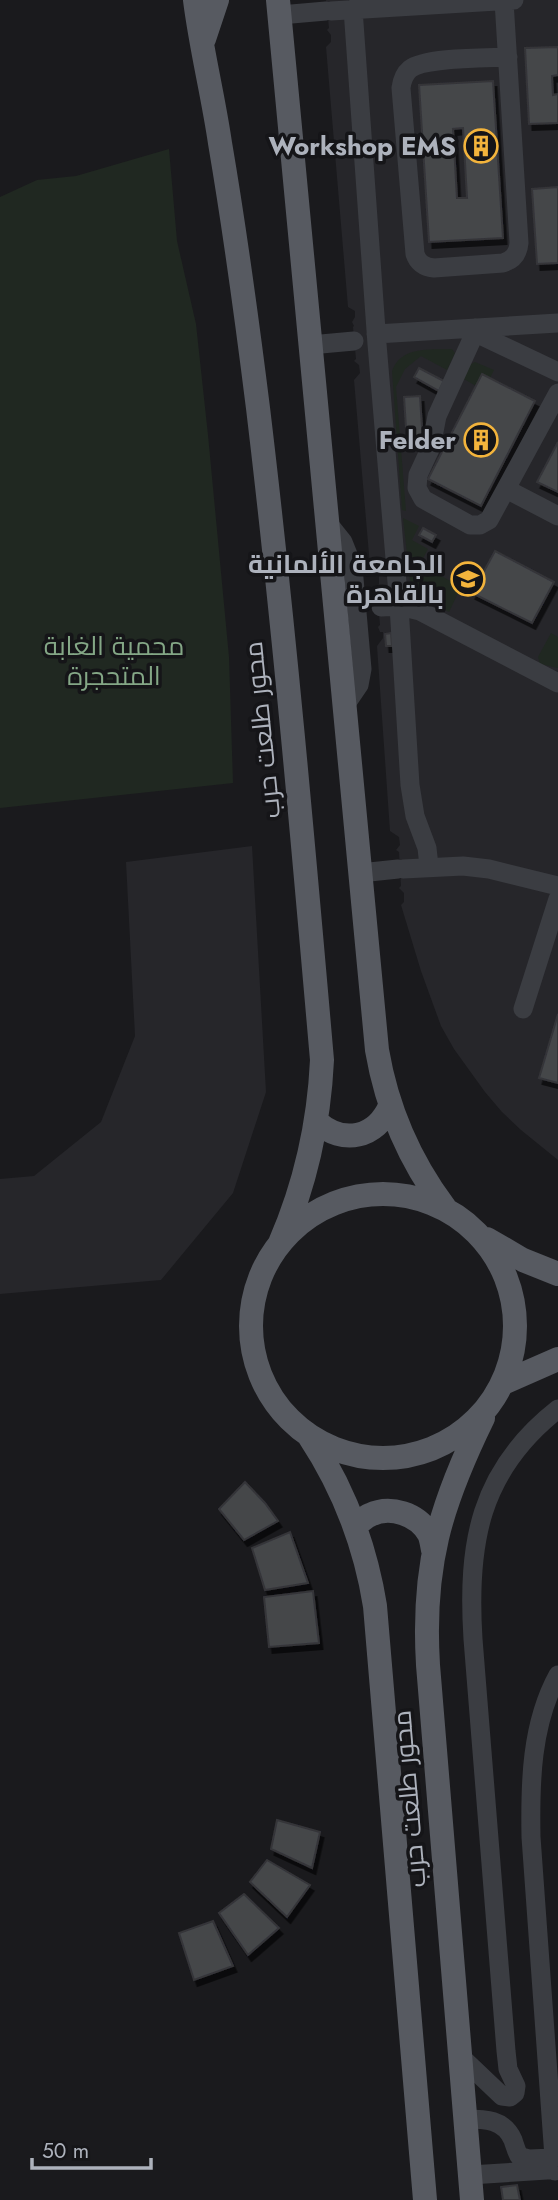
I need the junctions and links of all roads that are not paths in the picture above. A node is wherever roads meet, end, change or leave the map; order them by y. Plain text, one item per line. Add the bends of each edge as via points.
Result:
1 (195, 0) edge
2 (217, 0) edge
3 (514, 0) edge
4 (504, 1) edge
5 (275, 5) edge
6 (353, 9) junction
7 (201, 48) junction
8 (508, 57) junction
9 (558, 323) edge
10 (558, 333) edge
11 (478, 334) junction
12 (534, 334) junction
13 (368, 340) junction
14 (310, 345) junction
15 (527, 356) junction
16 (558, 372) edge
17 (558, 393) edge
18 (506, 489) junction
19 (558, 516) edge
20 (327, 522) junction
21 (386, 607) junction
22 (356, 608) junction
23 (558, 683) edge
24 (344, 707) junction
25 (429, 866) junction
26 (360, 873) junction
27 (558, 886) edge
28 (558, 900) edge
29 (523, 1009) dead end
30 (390, 1106) junction
31 (317, 1122) junction
32 (444, 1208) junction
33 (480, 1235) junction
34 (280, 1242) junction
35 (558, 1274) edge
36 (558, 1359) edge
37 (497, 1393) junction
38 (558, 1409) edge
39 (309, 1435) junction
40 (356, 1525) junction
41 (433, 1550) junction
42 (558, 1675) edge
43 (460, 2057) junction
44 (465, 2119) junction
45 (555, 2168) edge
46 (470, 2175) junction
47 (425, 2200) edge
48 (472, 2200) edge

1 - 7 main road, محور طلعت حرب
2 - 7 main road
3 - 4 street
4 - 6 street
4 - 8 street
5 - 6 street
5 - 14 main road
6 - 13 street
7 - 31 main road, محور طلعت حرب via 230,205 273,543 323,1060
8 - 8 street via 518,250 503,263 424,266 415,254 402,80 411,68 424,62
9 - 11 street
10 - 12 street
11 - 12 street
11 - 13 street
11 - 15 street
11 - 18 street via 437,416 417,488 423,499 475,526 488,520
12 - 15 street
13 - 14 street
13 - 21 street
14 - 20 main road
15 - 16 street
17 - 18 street
18 - 19 street
20 - 22 street via 353,567
20 - 24 main road
21 - 22 street
21 - 23 street via 427,615
21 - 25 street via 415,816
22 - 24 street via 361,677
24 - 26 main road
25 - 26 street
25 - 27 street via 489,869
26 - 30 main road via 377,1050
28 - 29 street
30 - 31 main road via 375,1128 358,1135 340,1136
30 - 32 main road via 416,1165
31 - 34 main road, محور طلعت حرب via 303,1184
32 - 33 main road
32 - 34 main road via 403,1195 357,1196 314,1213
33 - 35 main road
33 - 37 main road, محور طلعت حرب via 504,1271 516,1314 512,1360
34 - 39 main road via 255,1293 252,1347 272,1398
36 - 37 main road
37 - 39 main road via 455,1437 410,1455 367,1457 327,1446
37 - 41 main road, محور طلعت حرب via 448,1494
38 - 43 street via 526,1437 502,1471 477,1531 471,1573 506,2050 515,2093 502,2096
39 - 40 main road, محور طلعت حرب via 336,1479
40 - 41 main road via 386,1510 403,1512 429,1534
40 - 47 main road, محور طلعت حرب via 375,1606
41 - 43 main road, محور طلعت حرب via 426,1633
42 - 45 street via 541,1714 530,1792
43 - 44 main road, محور طلعت حرب
44 - 45 street via 493,2120 510,2135 519,2156
44 - 46 main road, محور طلعت حرب
45 - 46 street
46 - 48 main road, محور طلعت حرب

